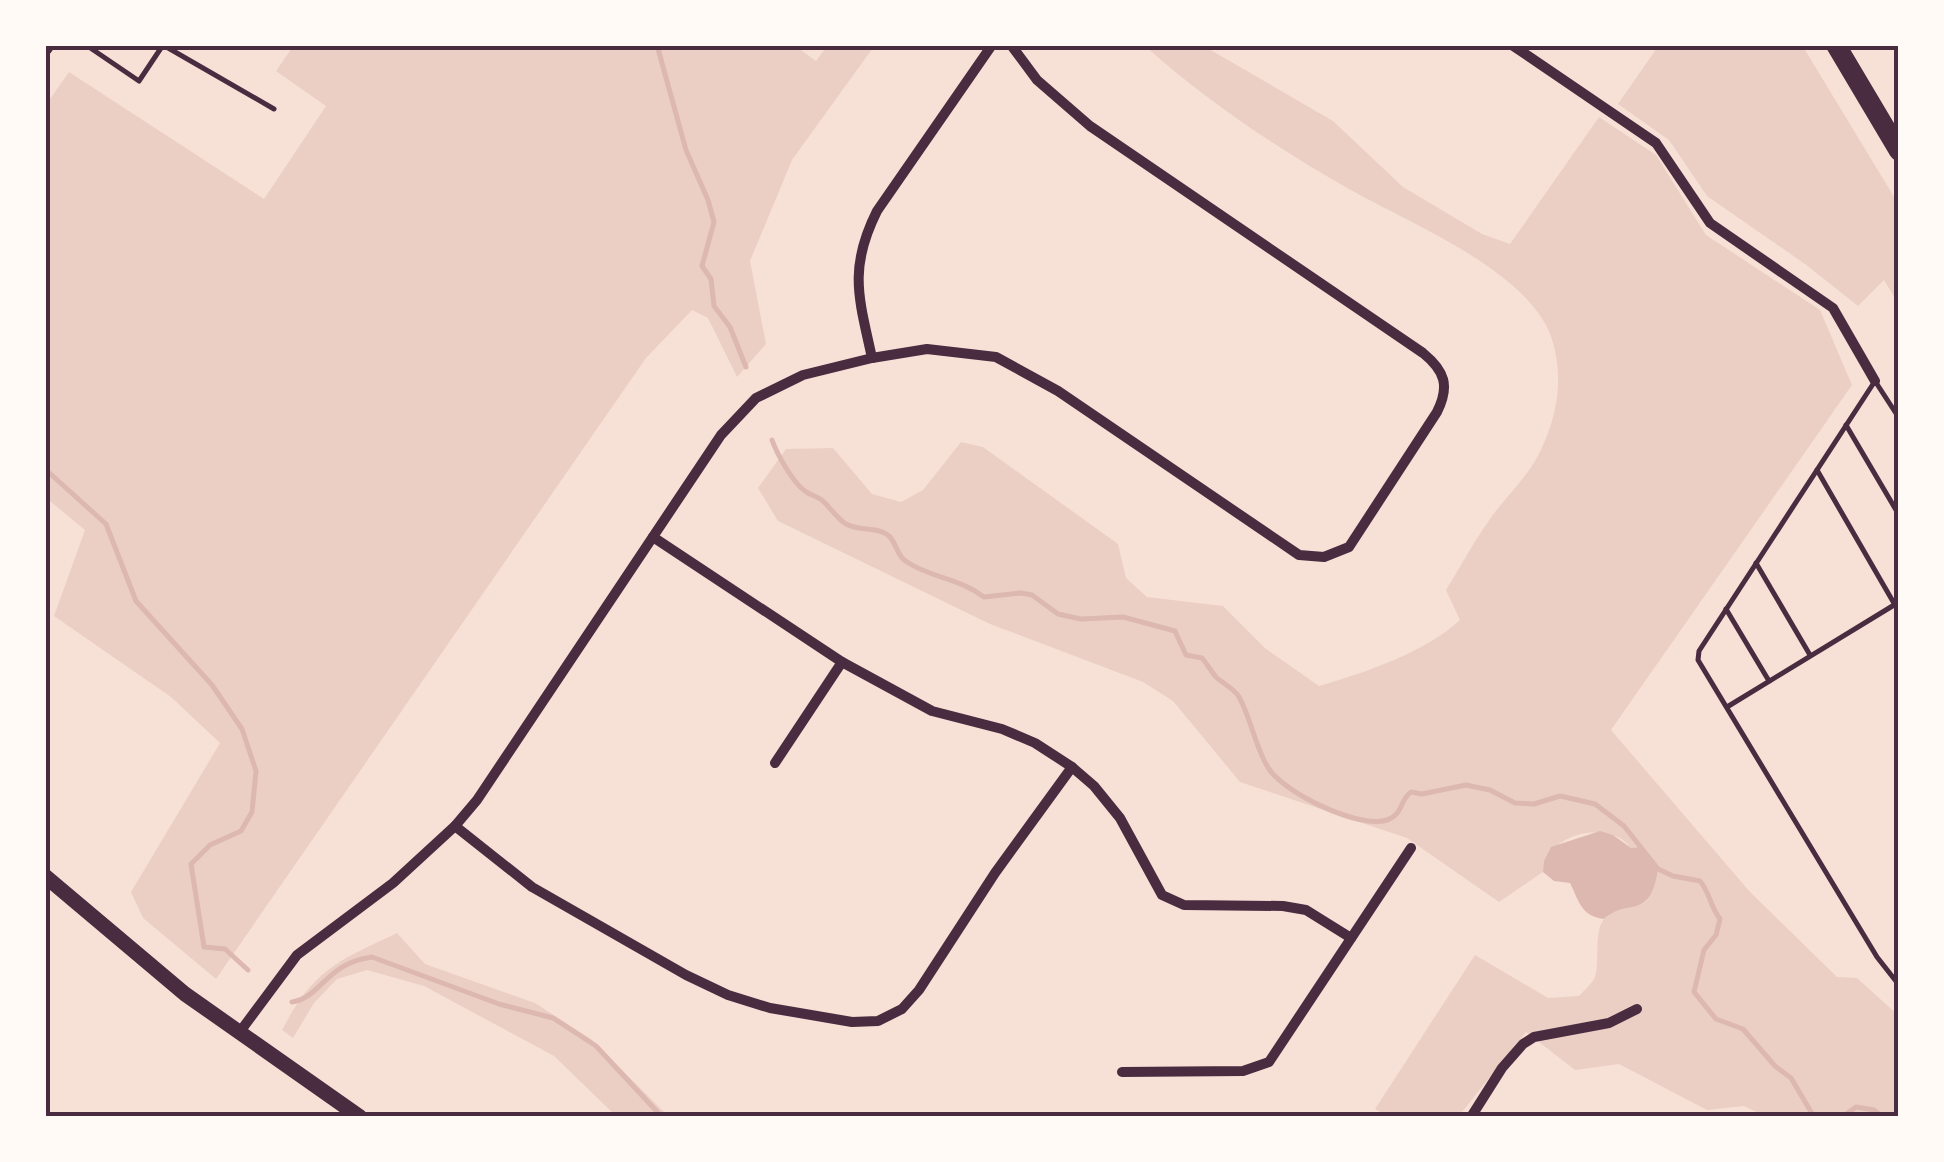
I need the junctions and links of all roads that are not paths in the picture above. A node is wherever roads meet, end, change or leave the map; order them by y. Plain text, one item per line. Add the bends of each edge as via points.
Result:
1 (86, 45) edge
2 (992, 45) edge
3 (1010, 45) edge
4 (1512, 45) edge
5 (1836, 45) edge
6 (274, 109) dead end
7 (1899, 151) edge
8 (872, 358) junction
9 (1875, 381) junction
10 (1899, 418) edge
11 (1846, 426) junction
12 (1817, 470) junction
13 (1899, 515) edge
14 (653, 537) junction
15 (1756, 562) junction
16 (1897, 604) edge
17 (1726, 609) junction
18 (1810, 656) junction
19 (842, 662) junction
20 (1769, 681) junction
21 (1726, 707) junction
22 (775, 763) dead end
23 (1072, 768) junction
24 (455, 826) junction
25 (1411, 848) dead end
26 (45, 876) edge
27 (1351, 938) junction
28 (1899, 985) edge
29 (1637, 1009) dead end
30 (239, 1033) junction
31 (1122, 1072) dead end
32 (360, 1117) edge
33 (1472, 1117) edge

1 - 6 lane via 139,81 163,45
2 - 8 street via 867,231 857,277
3 - 8 street via 1037,80 1090,126 1424,353 1441,370 1445,396 1349,546 1324,557 1298,555 1058,391 996,358 927,350
4 - 9 street via 1656,143 1710,223 1833,308
5 - 7 highway
8 - 14 street via 803,375 756,398 720,435
9 - 10 lane
9 - 11 lane
11 - 12 lane
11 - 13 lane
12 - 15 lane
12 - 16 lane
14 - 19 street
14 - 24 street
15 - 17 lane
15 - 18 lane
16 - 18 lane
17 - 20 lane
17 - 21 lane via 1698,660
18 - 20 lane
19 - 22 street
19 - 23 street via 932,712 1035,743
20 - 21 lane
21 - 28 lane
23 - 24 street via 919,990 902,1010 878,1021 770,1008 728,995 532,887
23 - 27 street via 1120,818 1162,894 1184,904 1306,910
24 - 30 street via 297,955
25 - 27 street
26 - 30 main road
27 - 31 street via 1269,1062 1243,1071
29 - 33 street via 1522,1044
30 - 32 main road

